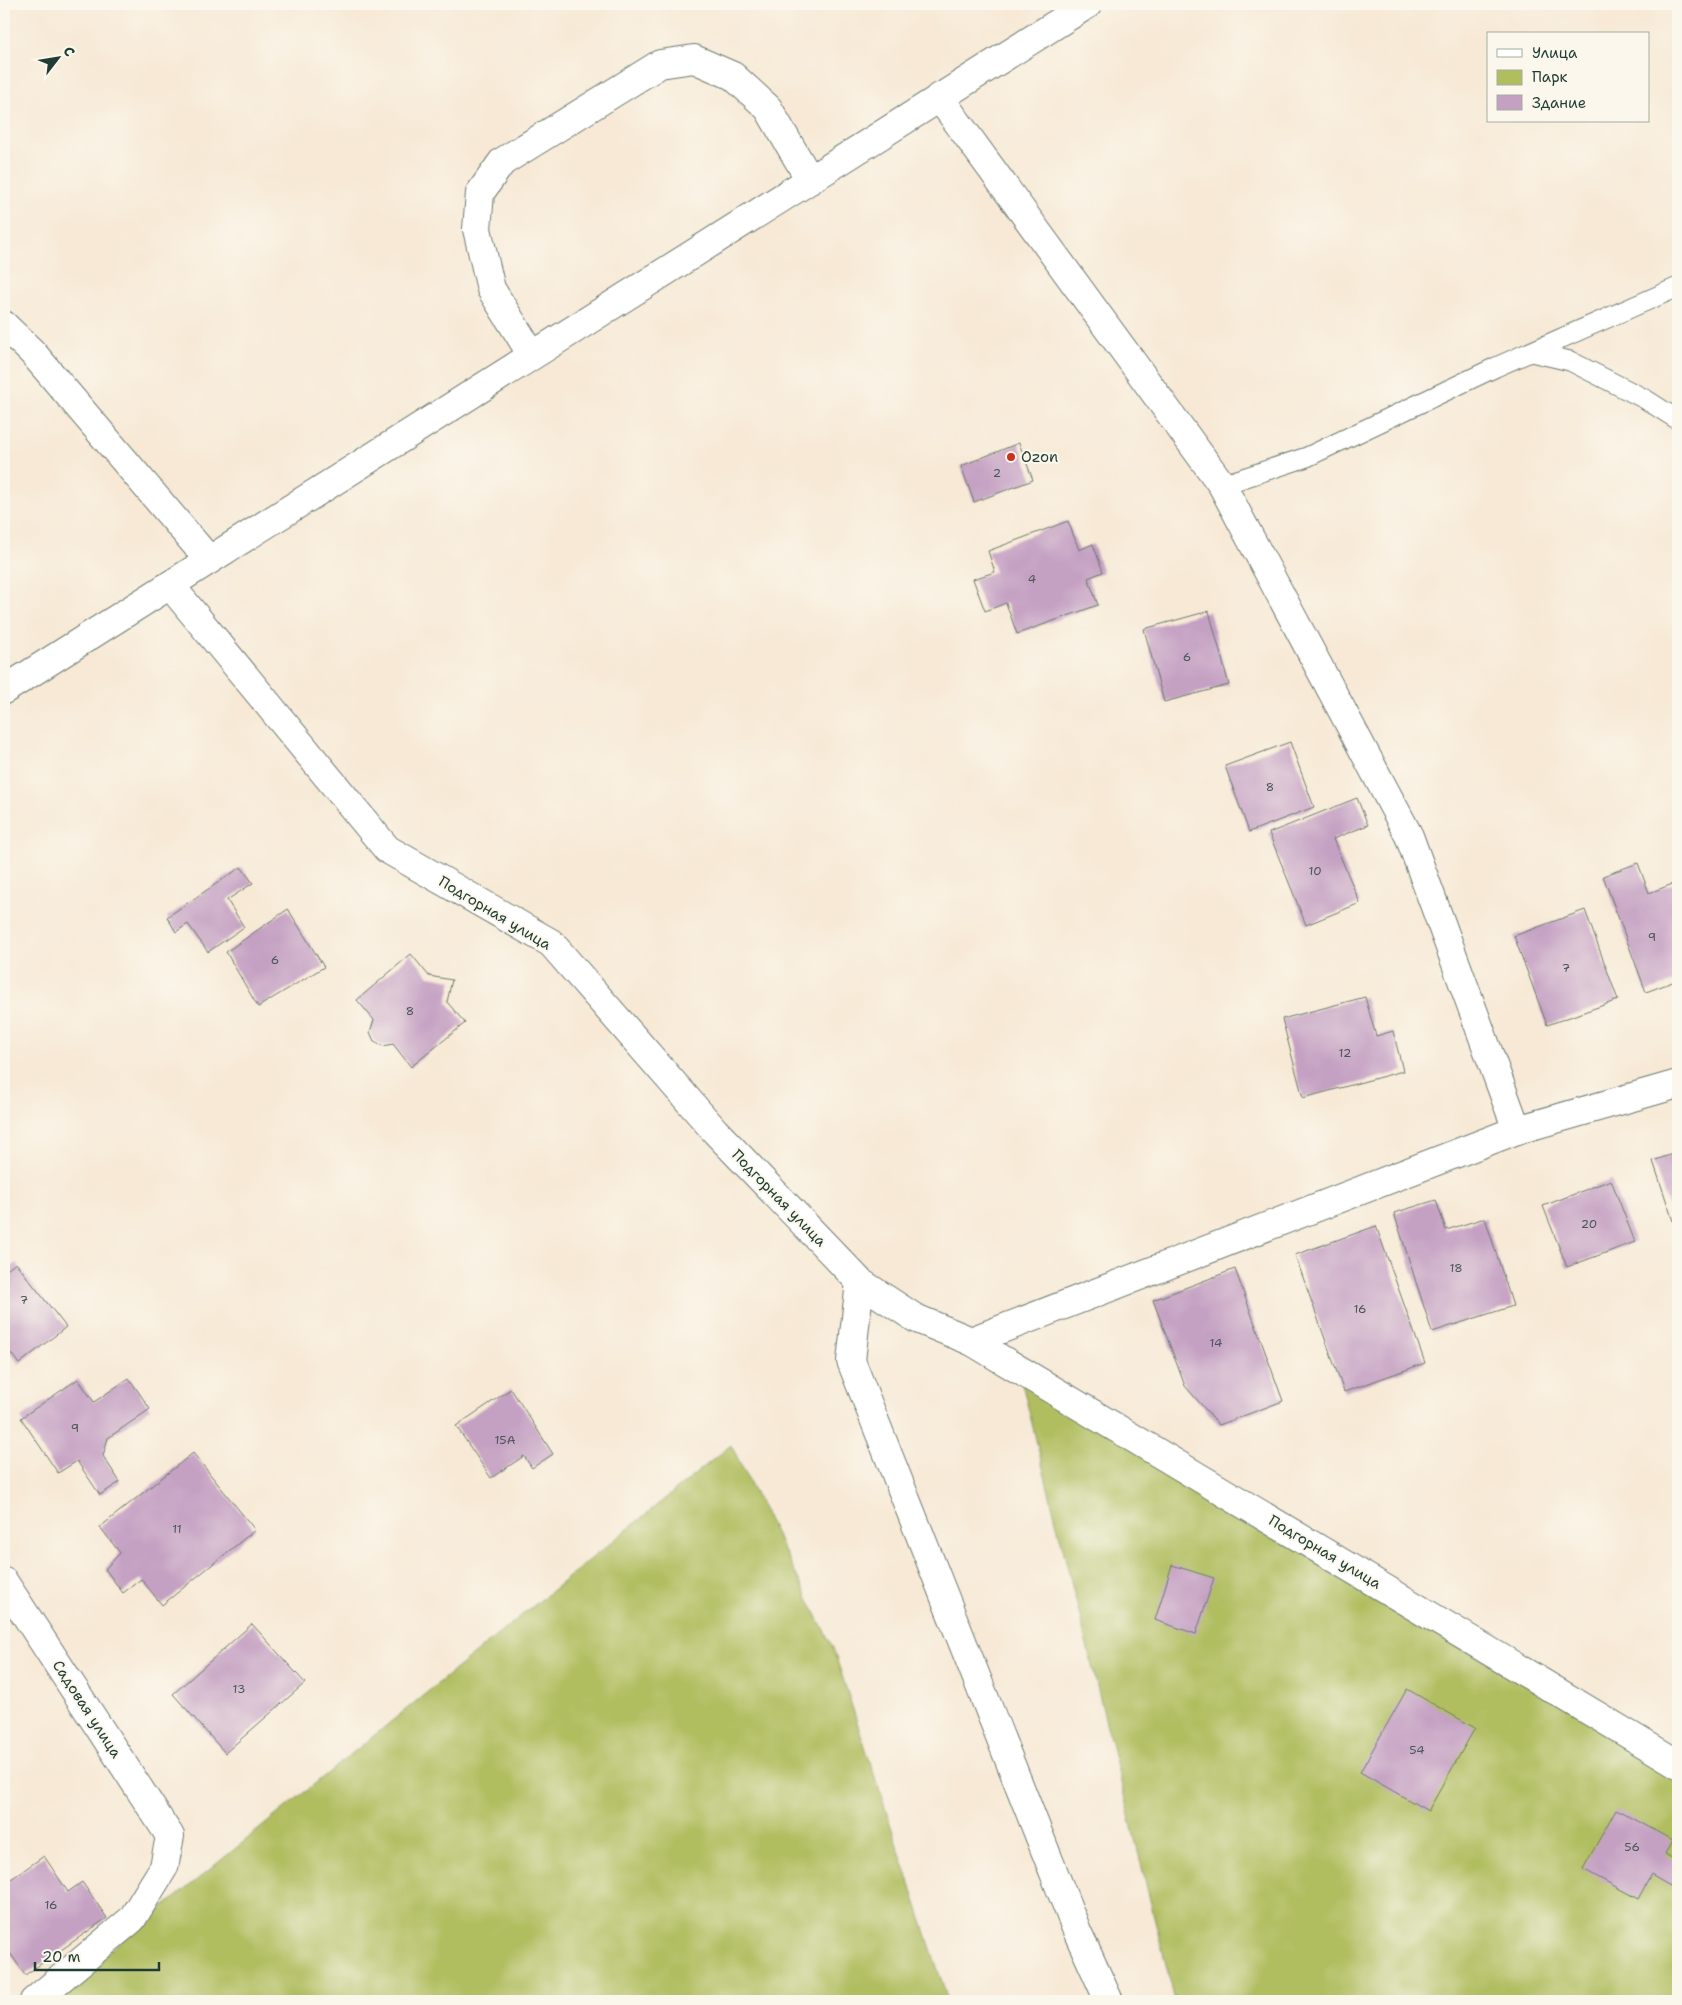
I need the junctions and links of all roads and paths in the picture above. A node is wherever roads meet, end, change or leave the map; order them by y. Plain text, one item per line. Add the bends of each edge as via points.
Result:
1 (1088, 4) edge
2 (939, 98) junction
3 (810, 180) junction
4 (1678, 287) edge
5 (4, 325) edge
6 (1531, 352) junction
7 (532, 355) junction
8 (1678, 420) edge
9 (1222, 485) junction
10 (208, 560) junction
11 (170, 585) junction
12 (4, 690) edge
13 (1678, 1084) edge
14 (1517, 1130) junction
15 (860, 1282) junction
16 (971, 1341) junction
17 (4, 1582) edge
18 (1678, 1764) edge
19 (34, 2001) edge
20 (1109, 2001) edge

1 - 2 street
2 - 3 street
2 - 9 street
3 - 7 street
3 - 7 street via 768,108 733,76 694,59 660,64 502,162 480,193 477,229 491,289
4 - 6 lane
5 - 10 street via 32,352
6 - 8 lane via 1570,361 1645,399
6 - 9 lane via 1308,457
7 - 10 street
9 - 14 street via 1409,836
10 - 11 street
11 - 12 street
11 - 15 street, Подгорная улица via 387,848 550,943 715,1131
13 - 14 street
14 - 16 street
15 - 16 street, Подгорная улица via 915,1318
15 - 20 street via 851,1361 1076,1931
16 - 18 street, Подгорная улица
17 - 19 street, Садовая улица via 170,1836 164,1867 132,1920

